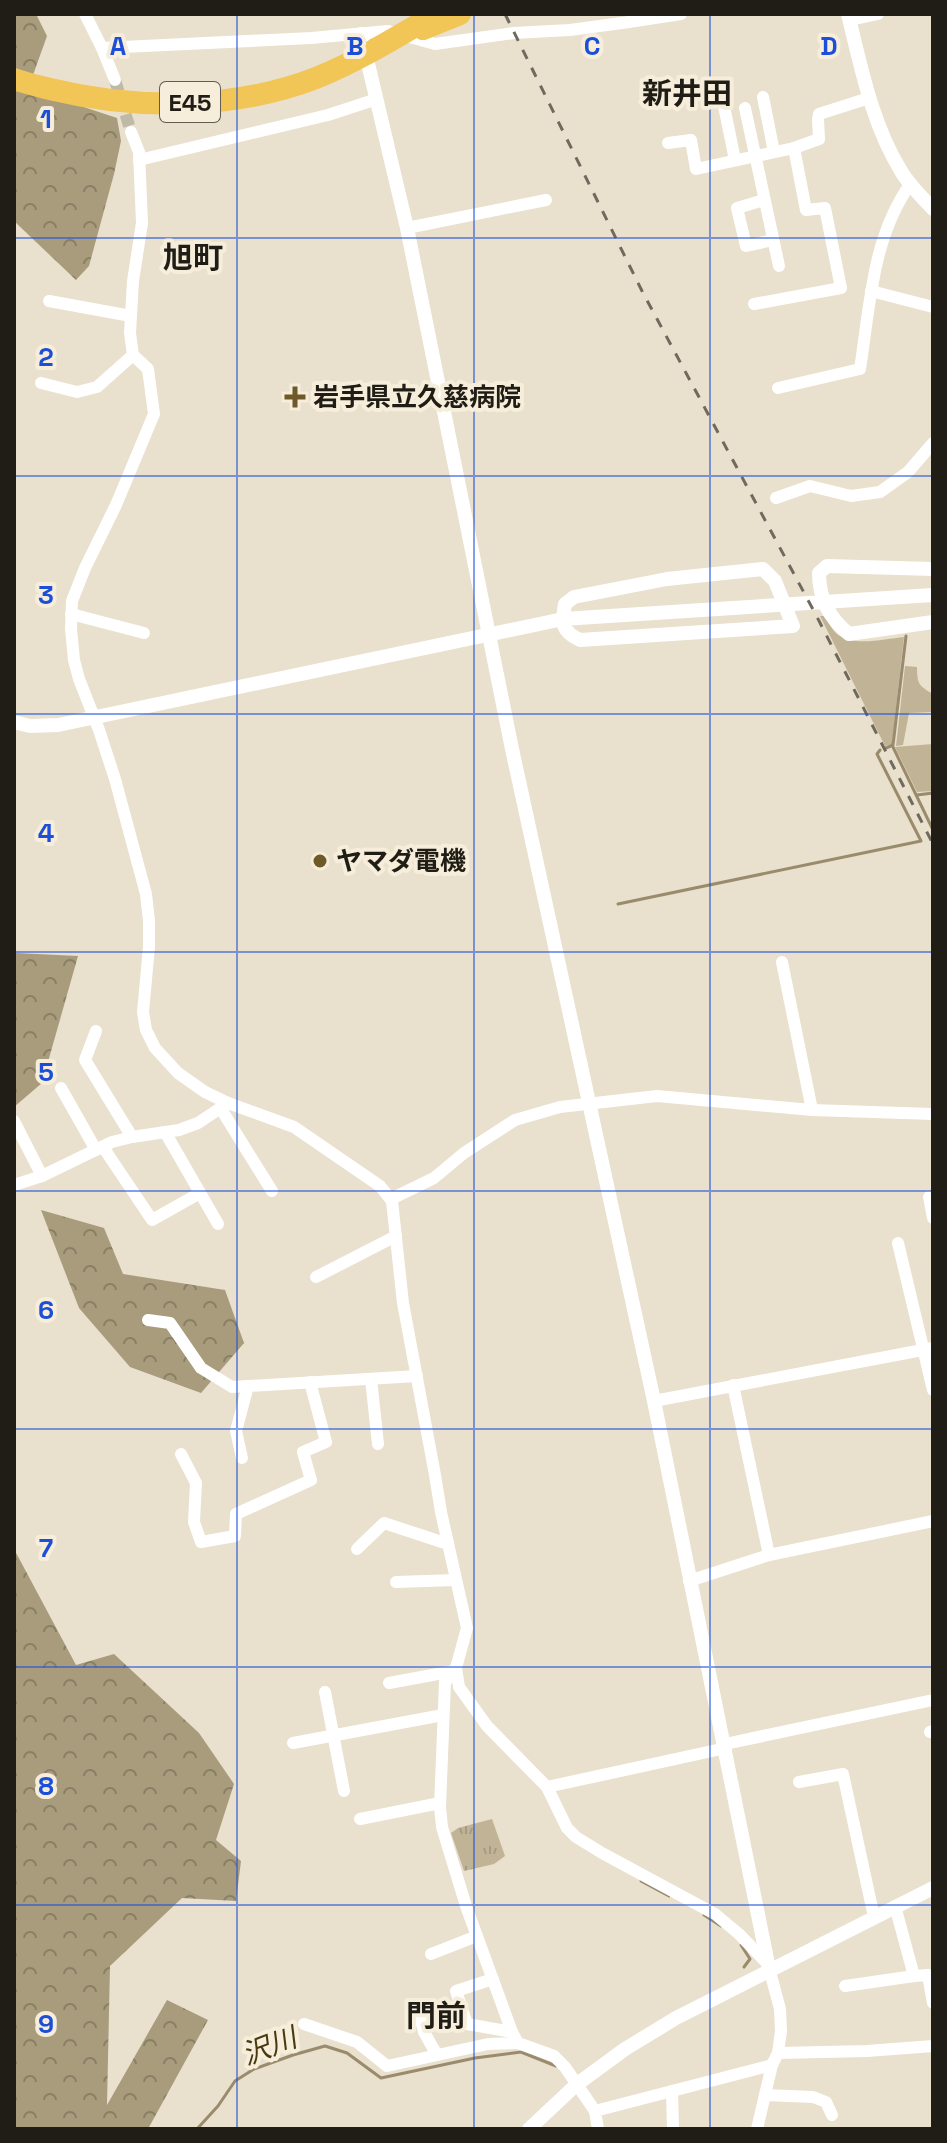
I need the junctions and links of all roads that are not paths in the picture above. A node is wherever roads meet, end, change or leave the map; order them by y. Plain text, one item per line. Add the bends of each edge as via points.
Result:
1 (85, 14) edge
2 (420, 14) edge
3 (436, 14) edge
4 (460, 14) edge
5 (681, 14) edge
6 (878, 14) edge
7 (849, 17) edge
8 (608, 19) edge
9 (361, 34) junction
10 (102, 48) junction
11 (360, 57) junction
12 (14, 79) edge
13 (115, 80) tunnel mouth
14 (763, 97) dead end
15 (869, 98) junction
16 (377, 99) junction
17 (724, 106) dead end
18 (745, 108) dead end
19 (131, 132) tunnel mouth
20 (668, 143) dead end
21 (794, 148) junction
22 (774, 152) junction
23 (754, 156) junction
24 (139, 160) junction
25 (735, 160) junction
26 (911, 183) junction
27 (546, 200) dead end
28 (764, 200) junction
29 (933, 209) edge
30 (407, 228) junction
31 (773, 240) junction
32 (779, 266) dead end
33 (871, 291) junction
34 (49, 301) dead end
35 (754, 304) dead end
36 (933, 307) edge
37 (131, 316) junction
38 (133, 355) junction
39 (41, 383) dead end
40 (778, 388) dead end
41 (933, 443) edge
42 (776, 498) dead end
43 (933, 569) edge
44 (933, 595) edge
45 (71, 614) junction
46 (566, 619) junction
47 (933, 622) edge
48 (144, 633) dead end
49 (489, 635) junction
50 (93, 717) junction
51 (14, 722) edge
52 (782, 962) dead end
53 (96, 1031) dead end
54 (61, 1088) dead end
55 (591, 1104) junction
56 (224, 1106) junction
57 (812, 1110) junction
58 (933, 1114) edge
59 (14, 1121) edge
60 (165, 1132) junction
61 (132, 1137) junction
62 (99, 1148) junction
63 (42, 1176) junction
64 (14, 1185) edge
65 (272, 1191) dead end
66 (200, 1193) junction
67 (929, 1197) dead end
68 (391, 1199) junction
69 (933, 1218) edge
70 (218, 1224) dead end
71 (396, 1236) junction
72 (898, 1243) dead end
73 (316, 1277) dead end
74 (148, 1320) dead end
75 (929, 1349) edge
76 (417, 1376) junction
77 (371, 1379) junction
78 (310, 1382) junction
79 (733, 1385) junction
80 (248, 1386) junction
81 (933, 1390) edge
82 (654, 1401) junction
83 (378, 1444) dead end
84 (181, 1454) dead end
85 (242, 1458) dead end
86 (933, 1521) edge
87 (448, 1544) junction
88 (357, 1549) dead end
89 (769, 1555) junction
90 (456, 1580) junction
91 (689, 1581) junction
92 (396, 1582) dead end
93 (455, 1670) junction
94 (389, 1683) dead end
95 (325, 1692) dead end
96 (933, 1700) edge
97 (443, 1715) junction
98 (334, 1736) junction
99 (293, 1743) dead end
100 (726, 1746) junction
101 (799, 1782) dead end
102 (547, 1787) junction
103 (344, 1791) dead end
104 (440, 1803) junction
105 (360, 1819) dead end
106 (933, 1888) edge
107 (895, 1906) junction
108 (874, 1917) junction
109 (477, 1936) junction
110 (431, 1954) dead end
111 (770, 1968) junction
112 (914, 1976) junction
113 (493, 1979) junction
114 (845, 1986) dead end
115 (933, 2003) edge
116 (418, 2008) dead end
117 (304, 2024) dead end
118 (515, 2037) junction
119 (933, 2046) edge
120 (437, 2055) junction
121 (775, 2059) junction
122 (576, 2085) junction
123 (672, 2091) junction
124 (765, 2095) junction
125 (595, 2111) junction
126 (832, 2115) dead end
127 (529, 2129) edge
128 (598, 2129) edge
129 (673, 2129) edge
130 (757, 2129) edge

1 - 10 street
2 - 11 highway, E45
3 - 11 highway, E45
4 - 11 highway, E45
5 - 8 street
6 - 7 street
7 - 15 street
8 - 9 street via 570,30 435,44 388,31
9 - 10 street
9 - 16 street
10 - 13 street
11 - 12 highway, E45 via 294,86 216,101 104,99
14 - 22 street
15 - 21 street via 819,114 819,139
15 - 26 street via 884,141
16 - 24 street
16 - 30 street
17 - 25 street
18 - 23 street
19 - 24 street
20 - 25 street via 691,140 696,169
21 - 22 street
21 - 35 street via 806,210 825,208 841,288
22 - 23 street
23 - 25 street
23 - 28 street
24 - 37 street via 142,223
26 - 29 street
26 - 33 street via 879,249
27 - 30 street
28 - 31 street
28 - 31 street via 737,208 746,246
30 - 49 street
31 - 32 street
33 - 36 street
33 - 40 street via 860,369
34 - 37 street
37 - 38 street
38 - 39 street via 97,387 77,392
38 - 45 street via 148,369 154,414 85,568
41 - 42 street via 908,472 880,492 851,496 810,486
43 - 47 street via 827,566 819,573 819,588 837,625 849,634
44 - 46 street
45 - 48 street
45 - 50 street via 74,660
46 - 46 street via 565,604 574,597 667,579 763,569 775,581 793,626 580,640 569,635
46 - 49 street
49 - 50 street
49 - 55 street
50 - 51 street via 58,725
50 - 56 street via 146,894 146,1030 178,1073
52 - 57 street
53 - 61 street via 85,1060
54 - 62 street
55 - 57 street via 657,1096
55 - 68 street via 515,1120 434,1178
55 - 82 street
56 - 60 street via 198,1123
56 - 65 street
56 - 68 street via 294,1127
57 - 58 street
59 - 63 street
60 - 61 street
60 - 66 street
61 - 62 street
62 - 63 street
62 - 66 street via 152,1220
63 - 64 street
66 - 70 street
67 - 69 street
68 - 71 street
71 - 73 street
71 - 76 street
72 - 75 street
74 - 80 street via 170,1323 201,1368 232,1387
75 - 79 street
75 - 81 street
76 - 77 street
76 - 87 street
77 - 78 street
77 - 83 street
78 - 80 street
78 - 84 street via 326,1442 303,1452 311,1480 236,1514 235,1536 201,1542 194,1522 196,1483
79 - 82 street
79 - 89 street
80 - 85 street via 236,1431
82 - 91 street
86 - 89 street
87 - 88 street via 384,1523
87 - 90 street
89 - 91 street
90 - 92 street
90 - 93 street via 467,1628
91 - 100 street
93 - 94 street
93 - 97 street via 445,1682
93 - 102 street via 459,1687 487,1726
95 - 98 street
96 - 100 street
97 - 98 street
97 - 104 street
98 - 99 street
98 - 103 street
100 - 102 street
100 - 111 street
101 - 108 street via 843,1774
102 - 111 street via 576,1837 715,1914
104 - 105 street
104 - 109 street via 442,1827
106 - 107 street
107 - 108 street
107 - 112 street
108 - 111 street
109 - 110 street
109 - 113 street
111 - 121 street via 780,2009
111 - 122 street via 676,2018
112 - 114 street
112 - 115 street via 928,1975
113 - 118 street
113 - 118 street via 456,1991 467,2024
116 - 120 street
117 - 120 street via 357,2042 387,2066
118 - 120 street
118 - 122 street via 554,2056
119 - 121 street
121 - 123 street
121 - 124 street
122 - 125 street
122 - 127 street
123 - 125 street
123 - 129 street
124 - 126 street via 813,2097 826,2102
124 - 130 street
125 - 128 street

